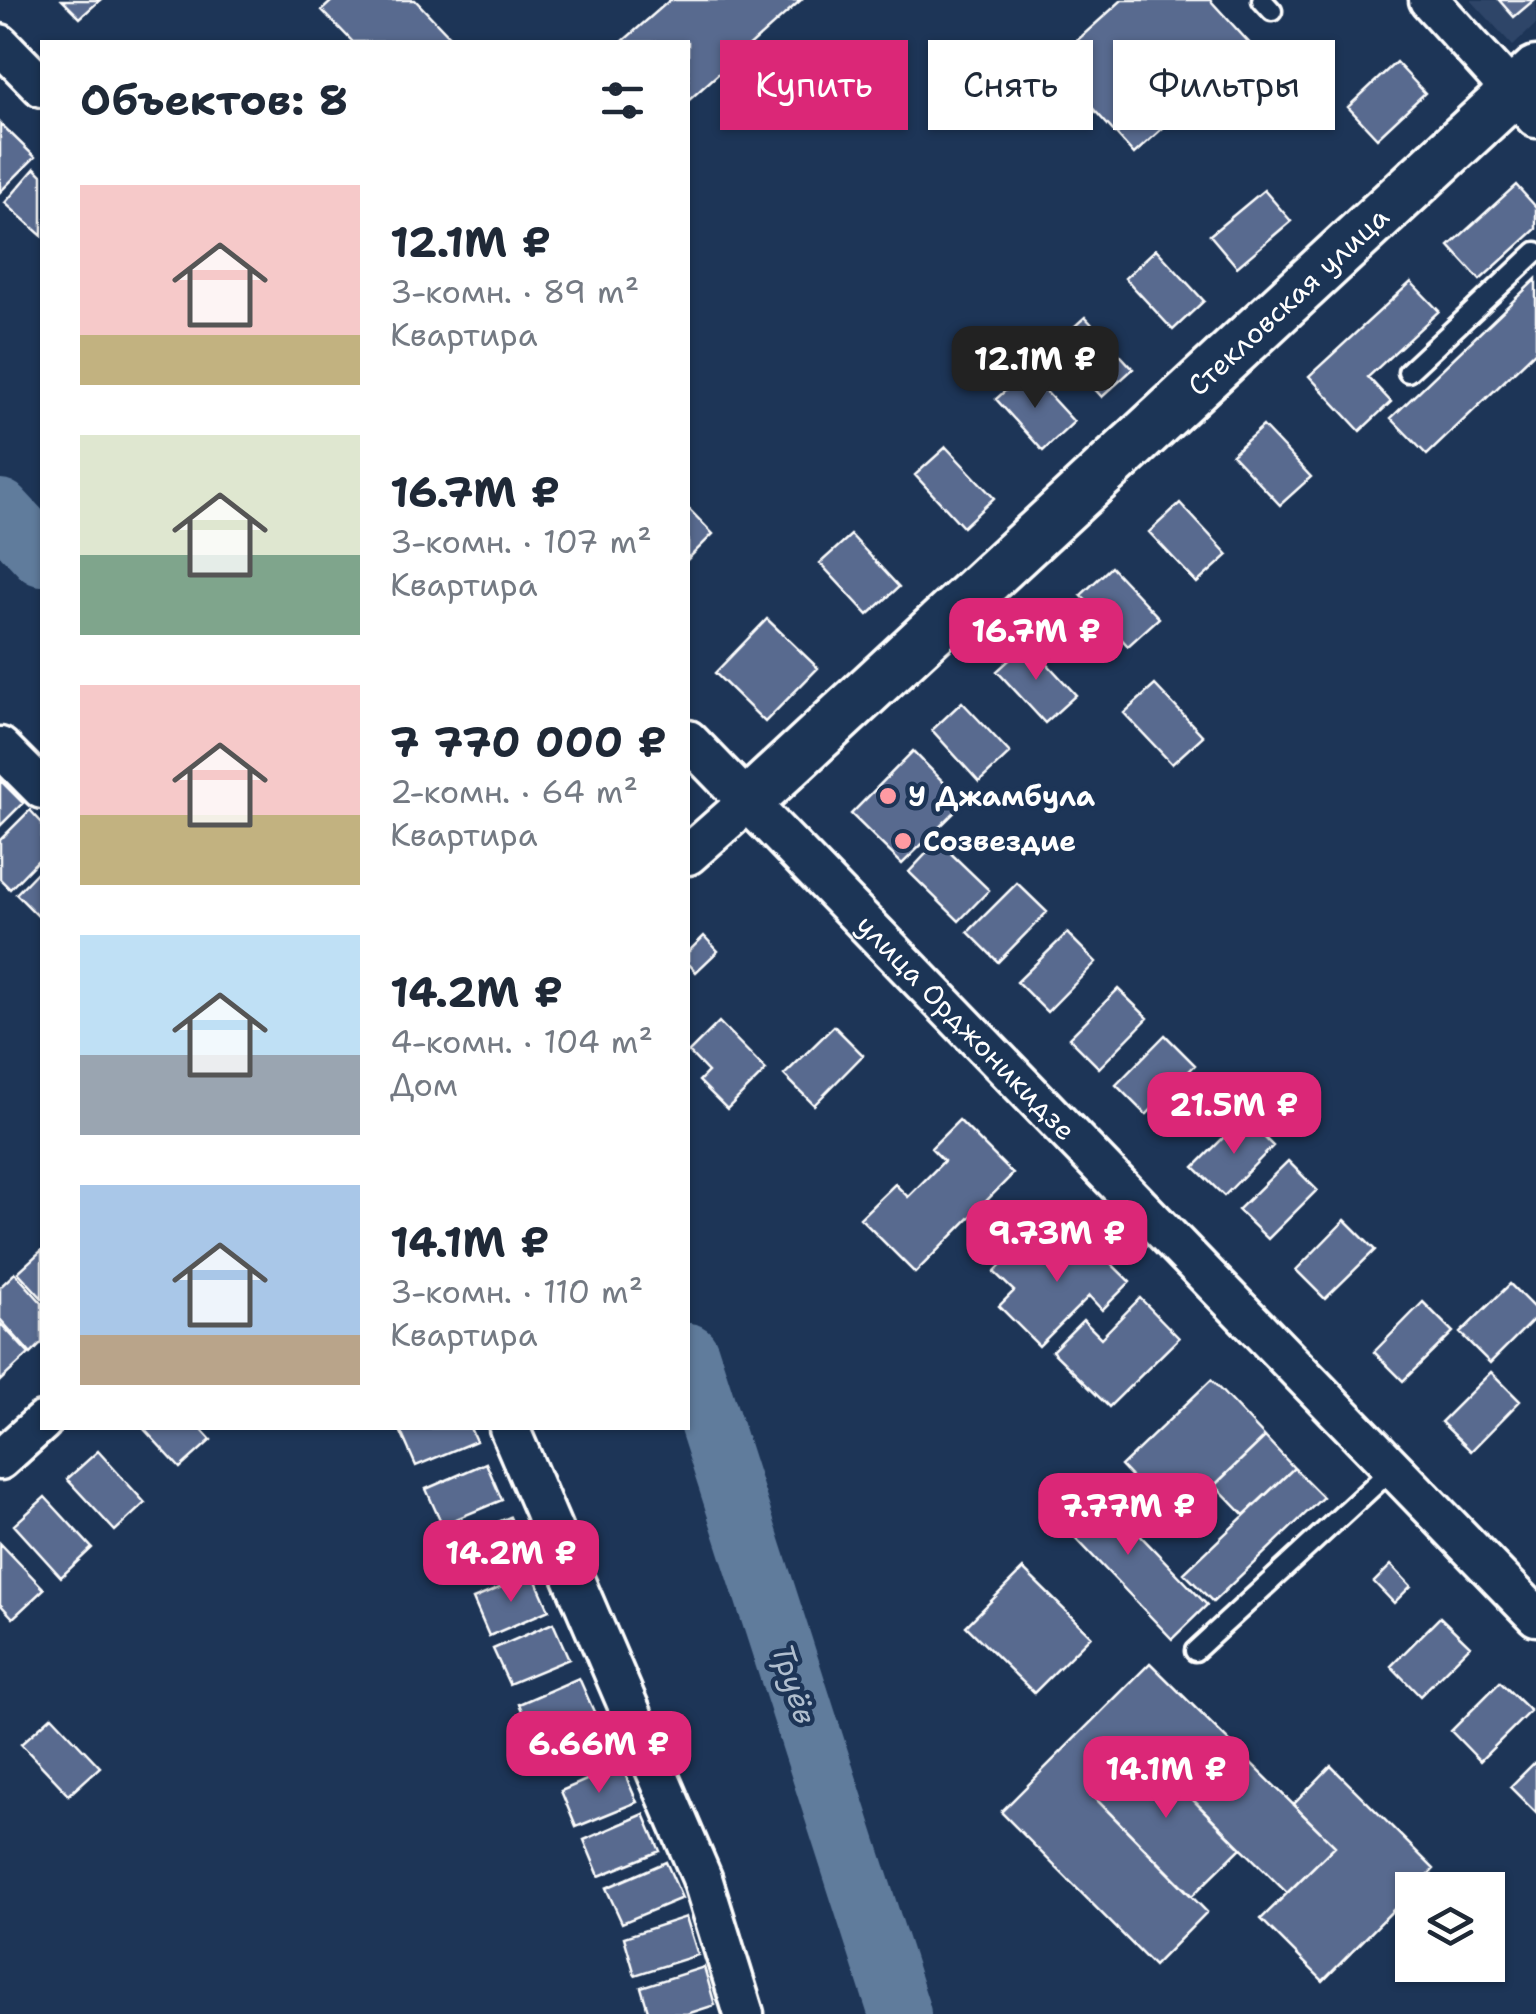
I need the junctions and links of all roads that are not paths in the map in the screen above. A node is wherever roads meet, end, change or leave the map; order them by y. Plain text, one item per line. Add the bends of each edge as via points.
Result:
1 (1428, 0) edge
2 (0, 44) edge
3 (40, 85) edge
4 (1528, 94) edge
5 (1536, 252) edge
6 (1408, 372) dead end
7 (690, 742) edge
8 (0, 747) edge
9 (40, 787) edge
10 (748, 802) junction
11 (690, 852) edge
12 (40, 1424) edge
13 (510, 1430) edge
14 (0, 1460) edge
15 (1393, 1468) junction
16 (1536, 1616) edge
17 (1195, 1651) dead end
18 (744, 2014) edge

1 - 4 street
2 - 3 street
4 - 10 street, Стекловская улица
5 - 6 lane
7 - 10 street, улица Орджоникидзе
8 - 9 street
10 - 11 street, Стекловская улица
10 - 15 street, улица Орджоникидзе
12 - 14 street
13 - 18 street via 702,1878
15 - 16 street, улица Орджоникидзе
15 - 17 lane

